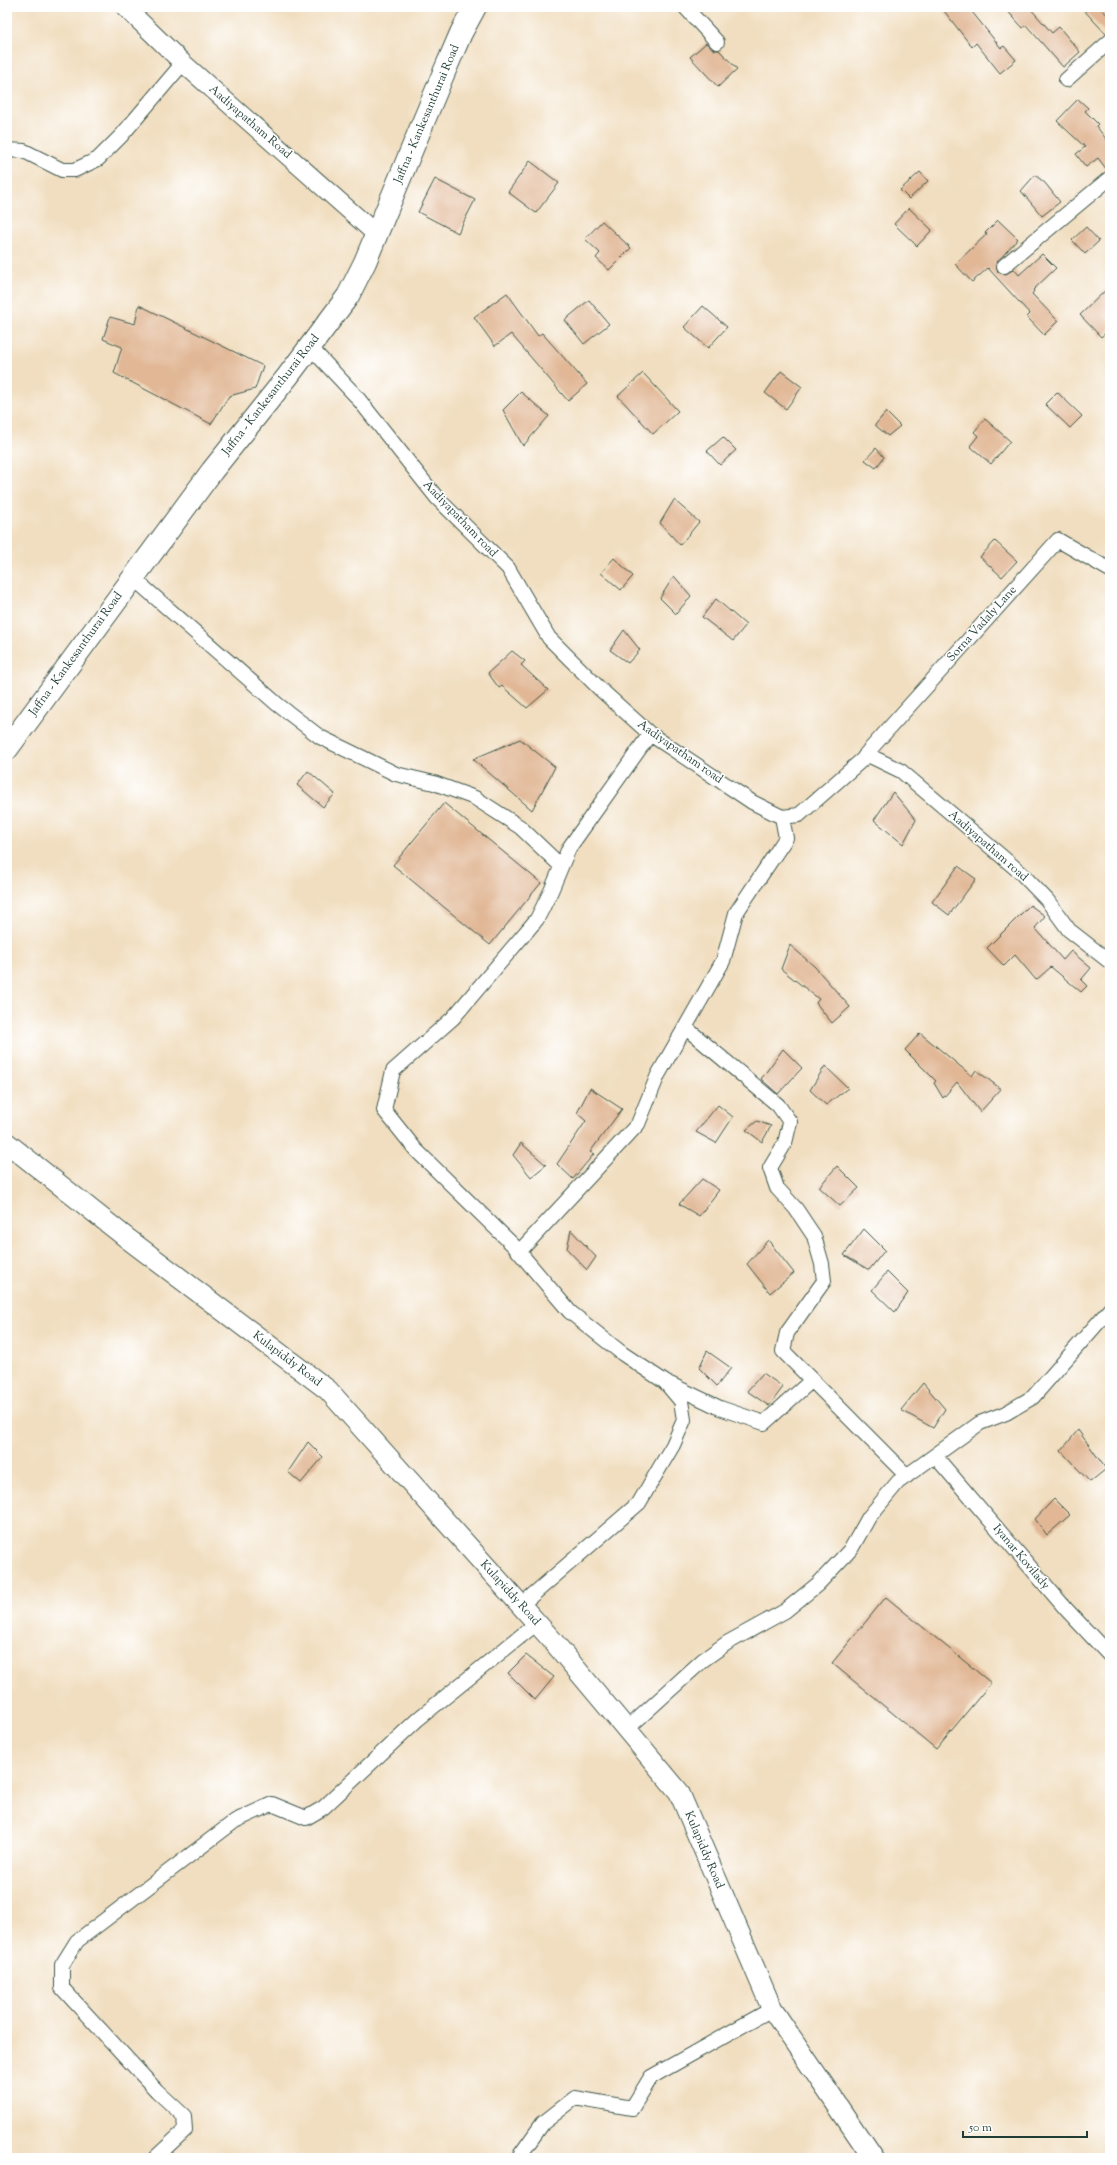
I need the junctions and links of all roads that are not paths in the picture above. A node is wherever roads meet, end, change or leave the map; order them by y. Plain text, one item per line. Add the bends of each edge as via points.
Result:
1 (125, 7) edge
2 (475, 7) edge
3 (685, 7) edge
4 (1110, 41) edge
5 (717, 42) dead end
6 (183, 63) junction
7 (1066, 80) dead end
8 (7, 150) edge
9 (1110, 178) edge
10 (376, 234) junction
11 (1004, 266) dead end
12 (310, 347) junction
13 (1110, 570) edge
14 (132, 577) junction
15 (650, 734) junction
16 (7, 748) edge
17 (866, 754) junction
18 (782, 817) junction
19 (560, 866) junction
20 (1110, 962) edge
21 (686, 1028) junction
22 (7, 1143) edge
23 (519, 1252) junction
24 (1110, 1309) edge
25 (811, 1380) junction
26 (665, 1382) junction
27 (935, 1456) junction
28 (907, 1476) junction
29 (521, 1605) junction
30 (538, 1624) junction
31 (1110, 1656) edge
32 (627, 1729) junction
33 (772, 2009) junction
34 (155, 2158) edge
35 (518, 2158) edge
36 (873, 2158) edge

1 - 6 street, Aadiyapatham Road
2 - 10 main road, Jaffna - Kankesanthurai Road via 461,33
3 - 5 street
4 - 7 street
6 - 8 street via 98,159 74,170 62,170 24,151
6 - 10 street, Aadiyapatham Road
9 - 11 street
10 - 12 main road, Jaffna - Kankesanthurai Road via 348,296
12 - 14 main road, Jaffna - Kankesanthurai Road
12 - 15 street, Aadiyapatham road via 356,396 404,459 438,498 508,568 549,638 600,690
13 - 17 street, Sorna Vadaly Lane via 1058,540
14 - 16 main road, Jaffna - Kankesanthurai Road
14 - 19 street via 277,704 320,737 396,774 434,783 475,798 520,827
15 - 18 street, Aadiyapatham road via 752,802
15 - 19 street via 569,848
17 - 18 street via 799,815
17 - 20 street, Aadiyapatham road via 901,771 986,843 1047,900 1069,930
18 - 21 street via 786,838 736,913 723,961
19 - 23 street via 537,919 453,1018 393,1072 384,1110 416,1150
21 - 23 street via 658,1075 638,1124
21 - 25 street via 778,1104 790,1122 785,1143 770,1168 777,1188 796,1209 814,1236 824,1281 787,1333 783,1351
22 - 29 main road, Kulapiddy Road via 328,1390
23 - 26 street via 570,1312
24 - 27 street via 1033,1397 1006,1413 980,1423
25 - 26 street via 764,1423 720,1408
25 - 28 street
26 - 29 street via 681,1401 684,1420 673,1445 639,1503
27 - 28 street
27 - 31 street, Iyanar Kovilady via 1066,1609
28 - 32 street via 898,1482 869,1517 851,1549 818,1584 785,1611 727,1643 703,1660
29 - 30 main road, Kulapiddy Road
30 - 32 main road, Kulapiddy Road
30 - 34 street via 418,1719 323,1808 306,1818 272,1804 235,1821 77,1941 62,1965 62,1988 184,2116 186,2130
32 - 33 main road, Kulapiddy Road via 679,1792
33 - 35 street via 651,2077 632,2108 575,2098 543,2123
33 - 36 main road, Kulapiddy Road

